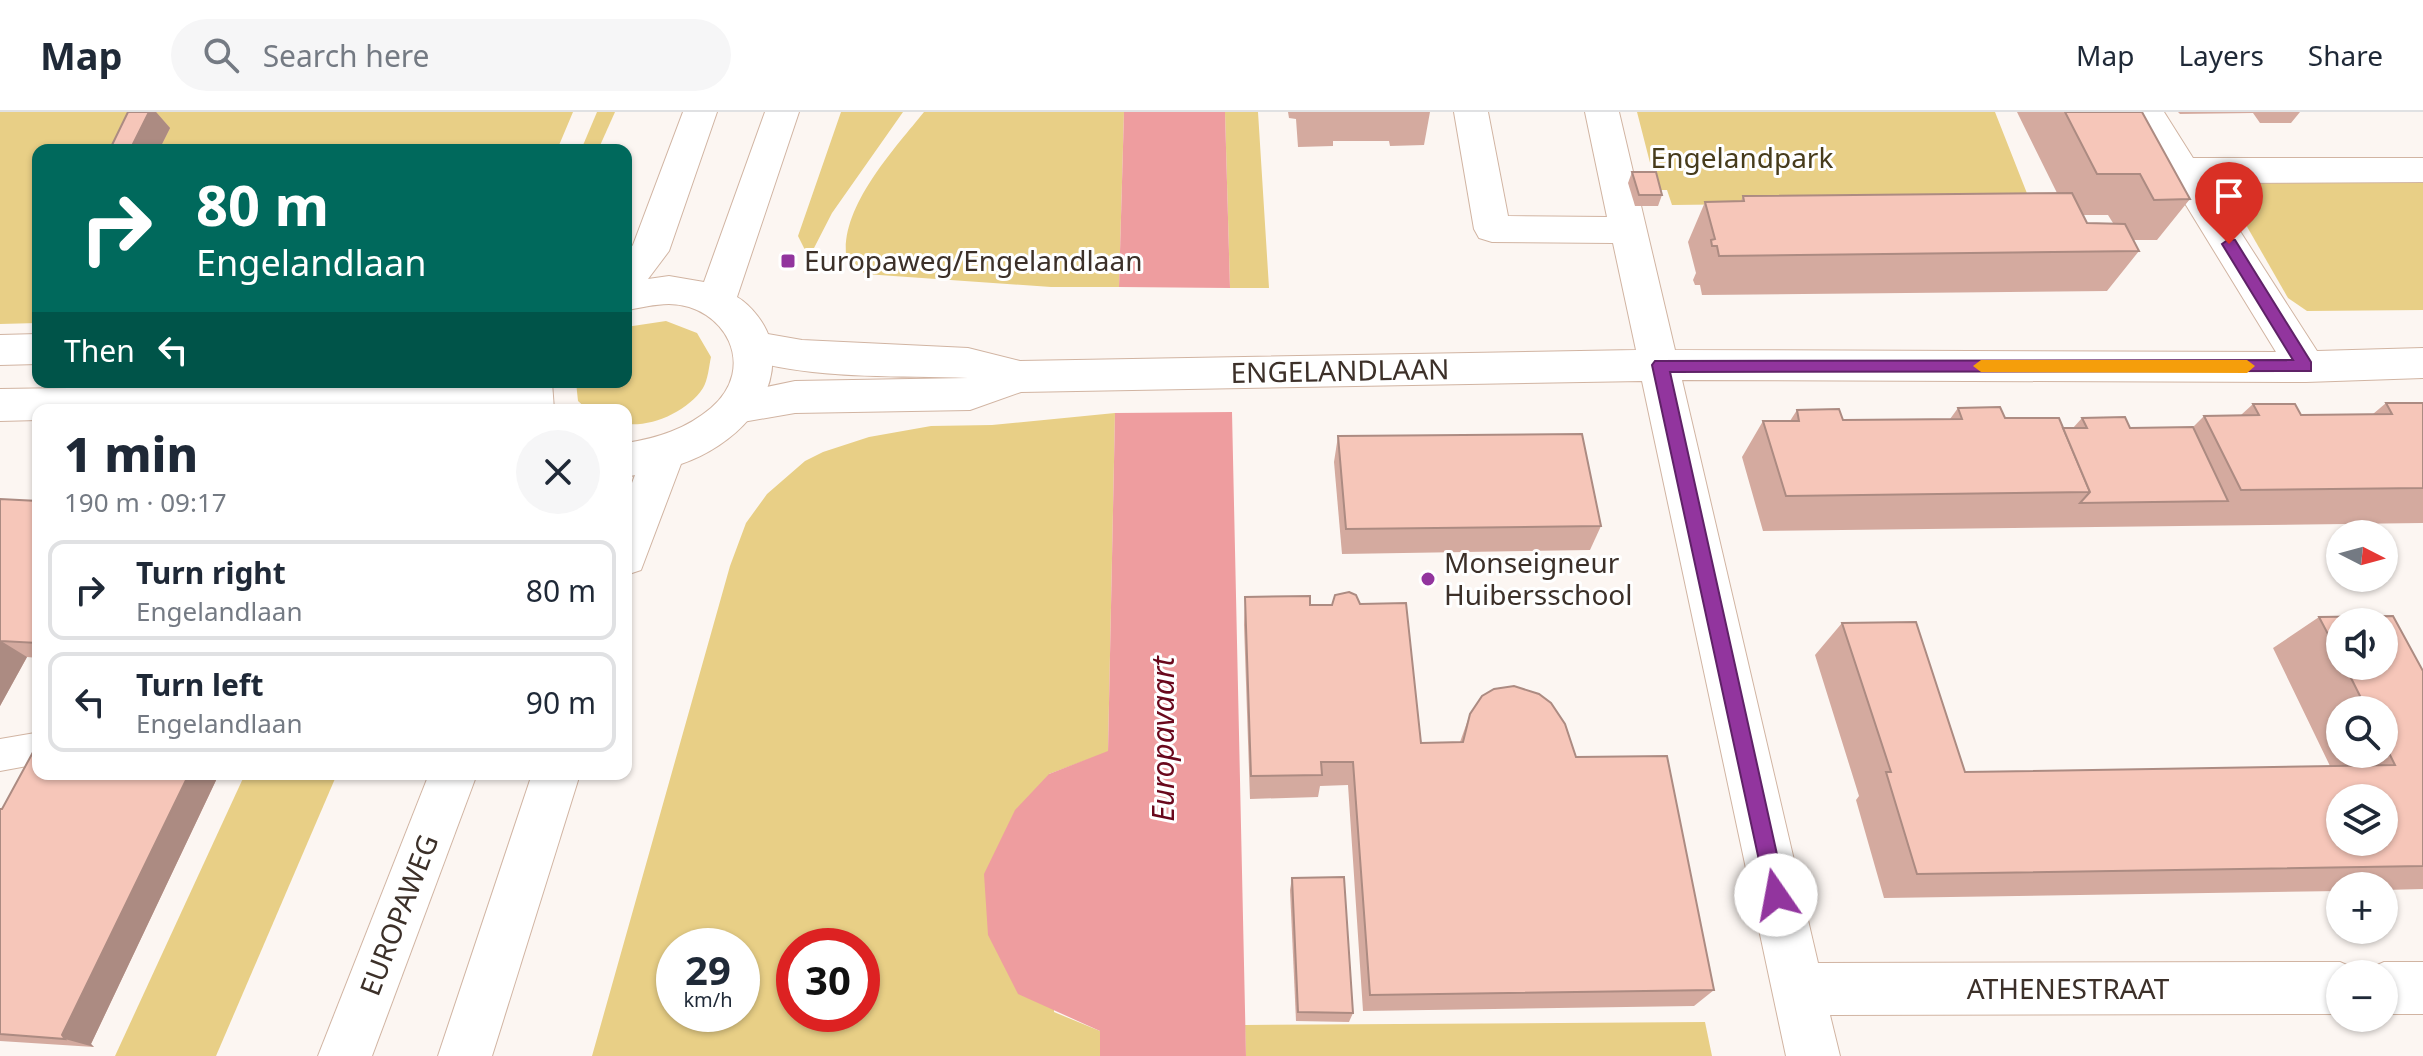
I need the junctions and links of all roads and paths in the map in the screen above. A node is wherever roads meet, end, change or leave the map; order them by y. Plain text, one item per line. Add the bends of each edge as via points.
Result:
1 (700, 112) edge
2 (782, 112) edge
3 (1471, 112) edge
4 (1602, 112) edge
5 (2146, 112) edge
6 (2423, 170) edge
7 (2184, 171) junction
8 (1627, 230) junction
9 (632, 272) edge
10 (632, 294) edge
11 (717, 299) junction
12 (756, 347) junction
13 (32, 349) edge
14 (0, 350) edge
15 (2423, 363) edge
16 (1660, 365) junction
17 (2306, 367) junction
18 (1020, 377) junction
19 (532, 398) edge
20 (67, 404) edge
21 (0, 405) edge
22 (32, 405) edge
23 (737, 407) junction
24 (645, 457) edge
25 (632, 525) edge
26 (32, 750) edge
27 (0, 755) edge
28 (451, 780) edge
29 (554, 780) edge
30 (2326, 988) edge
31 (2398, 988) edge
32 (2423, 988) edge
33 (1796, 989) junction
34 (345, 1056) edge
35 (465, 1056) edge
36 (1813, 1056) edge

1 - 9 street via 650,251
2 - 11 street
3 - 8 street via 1492,229
4 - 8 street
5 - 7 street
6 - 7 street
7 - 17 street
8 - 16 street
10 - 11 street via 684,290
11 - 12 street via 743,319
12 - 18 street, ENGELANDLAAN via 802,355 968,363
12 - 23 street via 753,377
13 - 14 street
15 - 17 street, ENGELANDLAAN
16 - 17 street, ENGELANDLAAN
16 - 18 street, ENGELANDLAAN
16 - 33 street
18 - 23 street, ENGELANDLAAN via 970,394 795,397
19 - 20 street
21 - 22 street
23 - 24 street via 693,442
24 - 25 street
26 - 27 street
28 - 34 street, EUROPAWEG
29 - 35 street
30 - 33 street, ATHENESTRAAT
31 - 32 street
33 - 36 street

